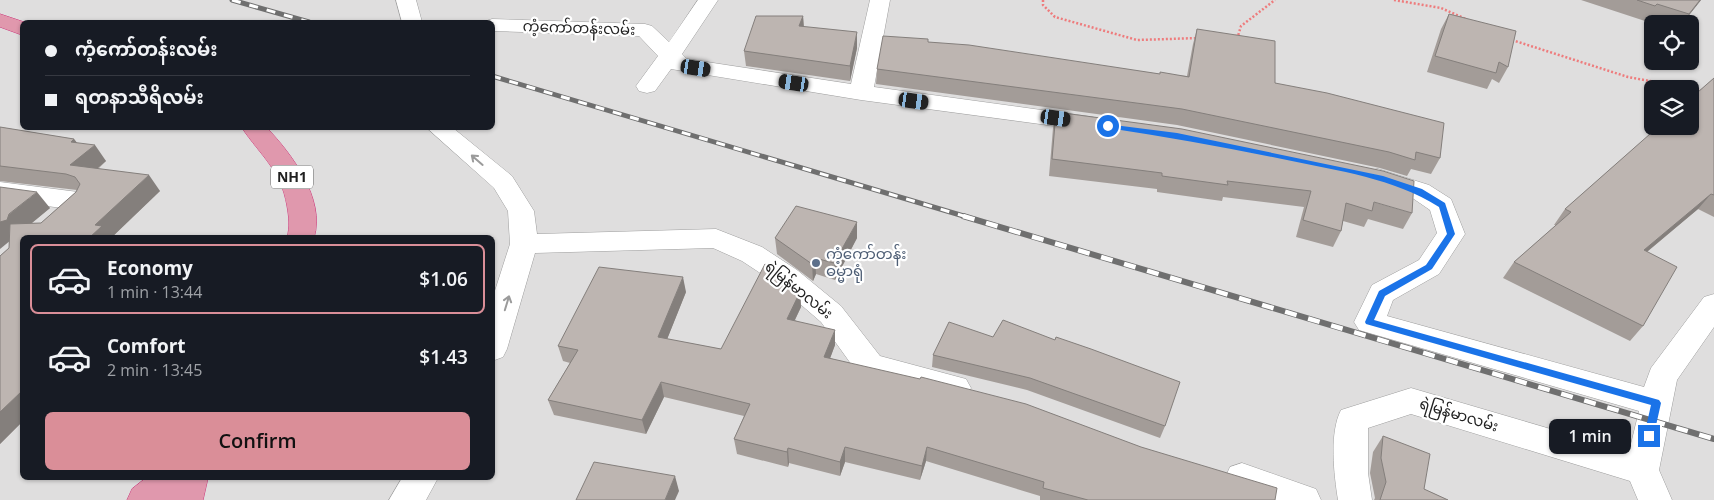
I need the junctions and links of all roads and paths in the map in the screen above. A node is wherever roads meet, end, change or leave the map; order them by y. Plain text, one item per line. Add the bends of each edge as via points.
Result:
1 (406, 0) edge
2 (708, 0) edge
3 (880, 0) edge
4 (1043, 0) edge
5 (1275, 0) edge
6 (1394, 0) edge
7 (0, 20) edge
8 (411, 20) edge
9 (1474, 23) edge
10 (495, 26) edge
11 (20, 28) edge
12 (1229, 37) edge
13 (1202, 38) edge
14 (1507, 38) edge
15 (669, 54) junction
16 (647, 86) dead end
17 (1706, 92) edge
18 (861, 93) junction
19 (1112, 126) edge
20 (256, 130) edge
21 (443, 130) edge
22 (1354, 172) edge
23 (0, 191) edge
24 (56, 219) edge
25 (301, 235) edge
26 (524, 244) junction
27 (1714, 305) edge
28 (495, 339) edge
29 (981, 394) edge
30 (1656, 403) junction
31 (1642, 470) junction
32 (1219, 471) edge
33 (169, 480) edge
34 (190, 480) edge
35 (420, 480) edge
36 (144, 500) edge
37 (186, 500) edge
38 (406, 500) edge
39 (1304, 500) edge
40 (1355, 500) edge
41 (1655, 500) edge

1 - 8 street
2 - 15 street via 704,10
3 - 18 street
4 - 13 path via 1043,5 1055,17 1137,40
5 - 12 path via 1241,26 1238,36
6 - 9 path via 1441,8
7 - 11 highway
10 - 15 street, ကံ့ကော်တန်းလမ်း via 645,30
14 - 17 path via 1523,46 1628,77
15 - 16 street
15 - 18 street, ကံ့ကော်တန်းလမ်း via 680,65
18 - 19 street, ကံ့ကော်တန်းလမ်း
20 - 25 highway, NH1 via 281,157 298,190 304,228
26 -> 21 street via 521,211 503,182
22 - 30 street via 1420,191 1442,205 1451,234 1429,267 1382,294 1369,322
23 - 24 street via 78,201
28 -> 26 street
26 - 29 street, ရဲမြန်မာလမ်း via 716,238 752,254 794,283 831,314 870,366
27 - 30 street via 1662,377
30 - 31 street
31 - 40 street, ရဲမြန်မာလမ်း via 1411,401 1352,420 1351,473
31 - 41 street
32 - 39 street
33 - 36 highway
34 - 37 highway
35 - 38 street

